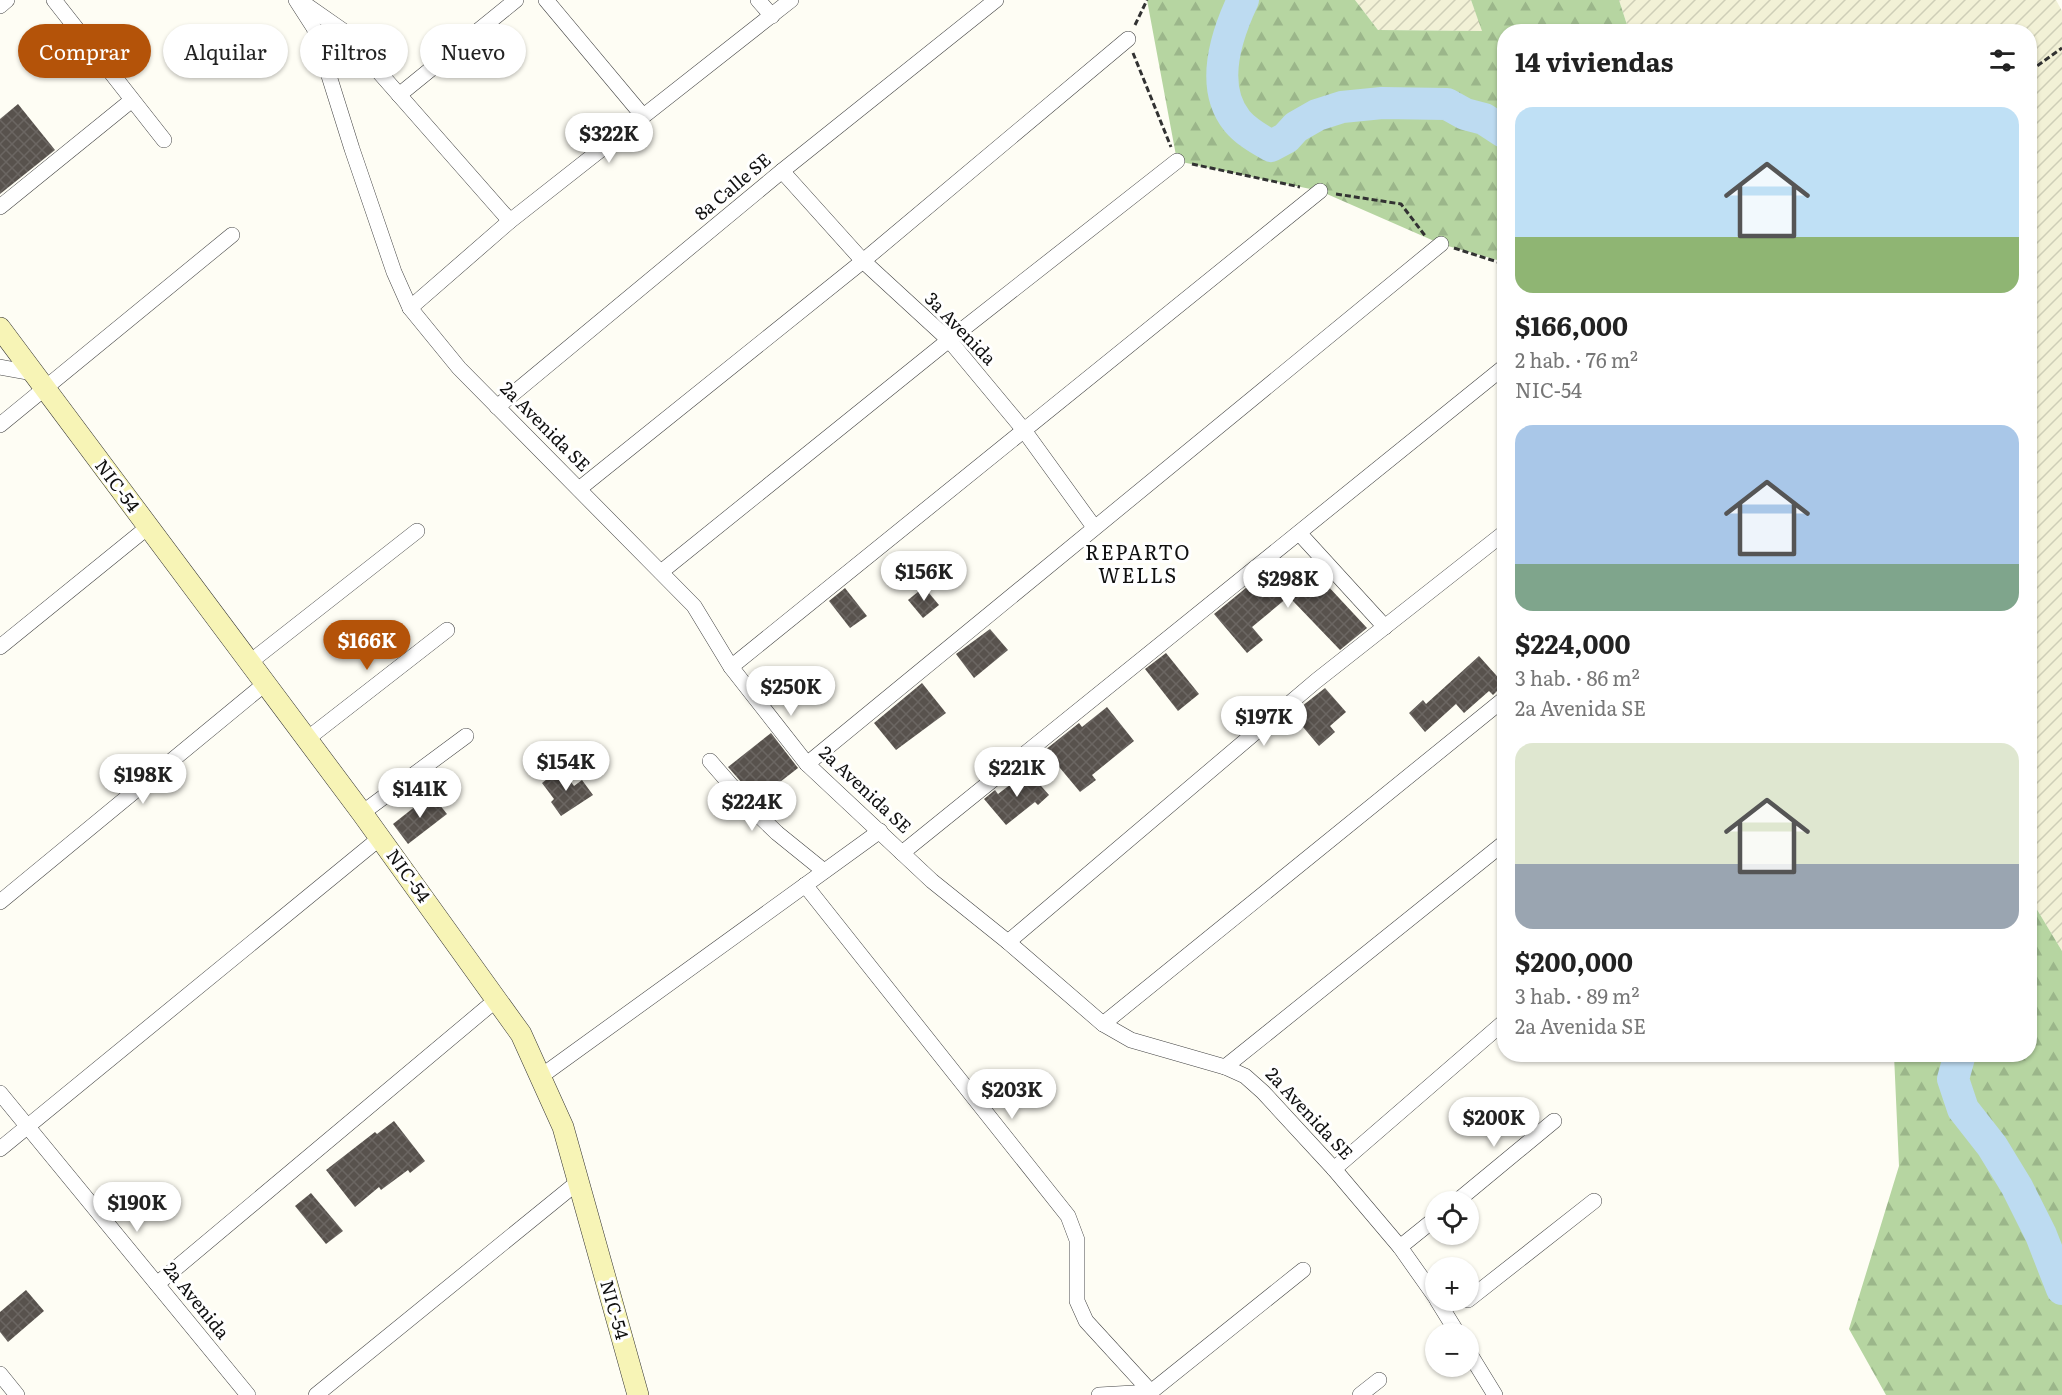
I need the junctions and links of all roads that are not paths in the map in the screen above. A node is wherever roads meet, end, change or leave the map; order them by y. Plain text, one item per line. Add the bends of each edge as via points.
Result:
1 (7, 0) edge
2 (54, 0) edge
3 (297, 0) edge
4 (516, 0) edge
5 (546, 0) edge
6 (758, 0) edge
7 (791, 0) edge
8 (996, 0) edge
9 (0, 6) edge
10 (772, 16) junction
11 (1128, 39) road end
12 (399, 95) junction
13 (132, 100) junction
14 (643, 116) junction
15 (164, 140) dead end
16 (1177, 161) road end
17 (782, 171) junction
18 (1320, 191) road end
19 (0, 207) edge
20 (510, 221) junction
21 (232, 235) dead end
22 (1441, 244) road end
23 (863, 261) junction
24 (410, 308) junction
25 (0, 328) edge
26 (949, 340) junction
27 (0, 367) edge
28 (1497, 374) edge
29 (38, 381) junction
30 (497, 407) junction
31 (0, 425) edge
32 (1023, 429) junction
33 (579, 489) junction
34 (1094, 527) junction
35 (148, 528) junction
36 (417, 531) dead end
37 (1300, 534) junction
38 (1497, 539) edge
39 (661, 572) junction
40 (1385, 627) junction
41 (447, 630) dead end
42 (0, 647) edge
43 (250, 662) junction
44 (731, 668) junction
45 (266, 683) junction
46 (1497, 705) edge
47 (466, 736) dead end
48 (307, 739) junction
49 (710, 761) dead end
50 (807, 764) junction
51 (362, 813) junction
52 (880, 831) junction
53 (380, 838) junction
54 (1497, 849) edge
55 (902, 853) junction
56 (824, 871) junction
57 (805, 885) junction
58 (0, 902) edge
59 (1008, 942) junction
60 (496, 1000) junction
61 (1103, 1024) junction
62 (1497, 1028) edge
63 (1225, 1067) junction
64 (540, 1077) junction
65 (0, 1093) edge
66 (1554, 1121) dead end
67 (28, 1126) junction
68 (0, 1149) edge
69 (1334, 1169) junction
70 (578, 1182) junction
71 (1468, 1191) edge
72 (1594, 1201) dead end
73 (1425, 1227) edge
74 (1400, 1247) junction
75 (1303, 1270) dead end
76 (1425, 1283) edge
77 (157, 1284) junction
78 (1479, 1291) edge
79 (1444, 1311) edge
80 (1454, 1311) edge
81 (1448, 1316) junction
82 (1452, 1323) edge
83 (1479, 1369) edge
84 (0, 1374) edge
85 (1379, 1380) dead end
86 (1149, 1394) edge
87 (17, 1395) edge
88 (248, 1395) edge
89 (316, 1395) edge
90 (638, 1395) edge
91 (1099, 1395) edge
92 (1360, 1395) edge
93 (1495, 1395) edge

1 - 9 street
2 - 13 street
3 - 12 street via 342,30
3 - 24 street, 2a Avenida SE via 314,28 386,250
4 - 12 street
5 - 14 street
6 - 10 street
7 - 10 street
8 - 17 street, 8a Calle SE
10 - 14 street
11 - 23 street
12 - 20 street
13 - 15 street
13 - 19 street
14 - 20 street
16 - 26 street
17 - 23 street, 3a Avenida
17 - 30 street, 8a Calle SE
18 - 32 street
20 - 24 street
21 - 29 street
22 - 34 street
23 - 26 street, 3a Avenida
23 - 33 street
24 - 30 street, 2a Avenida SE
25 - 29 main road, NIC-54 / NIC-54
26 - 32 street, 3a Avenida
26 - 39 street
27 - 29 street
28 - 37 street
29 - 31 street
29 - 35 main road, NIC-54 / NIC-54
30 - 33 street, 2a Avenida SE
32 - 34 street, 3a Avenida
32 - 44 street
33 - 39 street, 2a Avenida SE
34 - 50 street
35 - 42 street
35 - 43 main road, NIC-54 / NIC-54
36 - 43 street
37 - 40 street
37 - 55 street
38 - 40 street
39 - 44 street, 2a Avenida SE via 694,606
40 - 59 street
41 - 48 street
43 - 45 main road, NIC-54 / NIC-54
44 - 50 street, 2a Avenida SE
45 - 48 main road, NIC-54 / NIC-54
45 - 58 street
46 - 61 street
47 - 51 street
48 - 51 main road, NIC-54 / NIC-54
49 - 56 street via 748,806
50 - 52 street, 2a Avenida SE
51 - 53 main road, NIC-54 / NIC-54
52 - 55 street, 2a Avenida SE
52 - 56 street
53 - 60 main road, NIC-54 / NIC-54
53 - 67 street
54 - 63 street
55 - 59 street, 2a Avenida SE
56 - 57 street
57 - 64 street
57 - 86 street via 1068,1216 1077,1240 1077,1302 1086,1321
59 - 61 street, 2a Avenida SE
60 - 64 main road, NIC-54 / NIC-54 via 521,1034
60 - 77 street
61 - 63 street, 2a Avenida SE via 1131,1040
62 - 69 street
63 - 69 street, 2a Avenida SE via 1245,1076 1263,1092
64 - 70 main road, NIC-54 / NIC-54 via 563,1127
65 - 67 street, 2a Avenida
66 - 71 street
67 - 68 street
67 - 77 street, 2a Avenida
69 - 74 street, 2a Avenida SE
70 - 89 street
70 - 90 main road, NIC-54 / NIC-54
72 - 78 street
73 - 74 street
74 - 76 street, 2a Avenida SE
75 - 86 street
77 - 88 street, 2a Avenida
79 - 81 street, 2a Avenida SE
80 - 81 street
81 - 82 street, 2a Avenida SE
83 - 93 street
84 - 87 street
85 - 92 street
86 - 91 street

